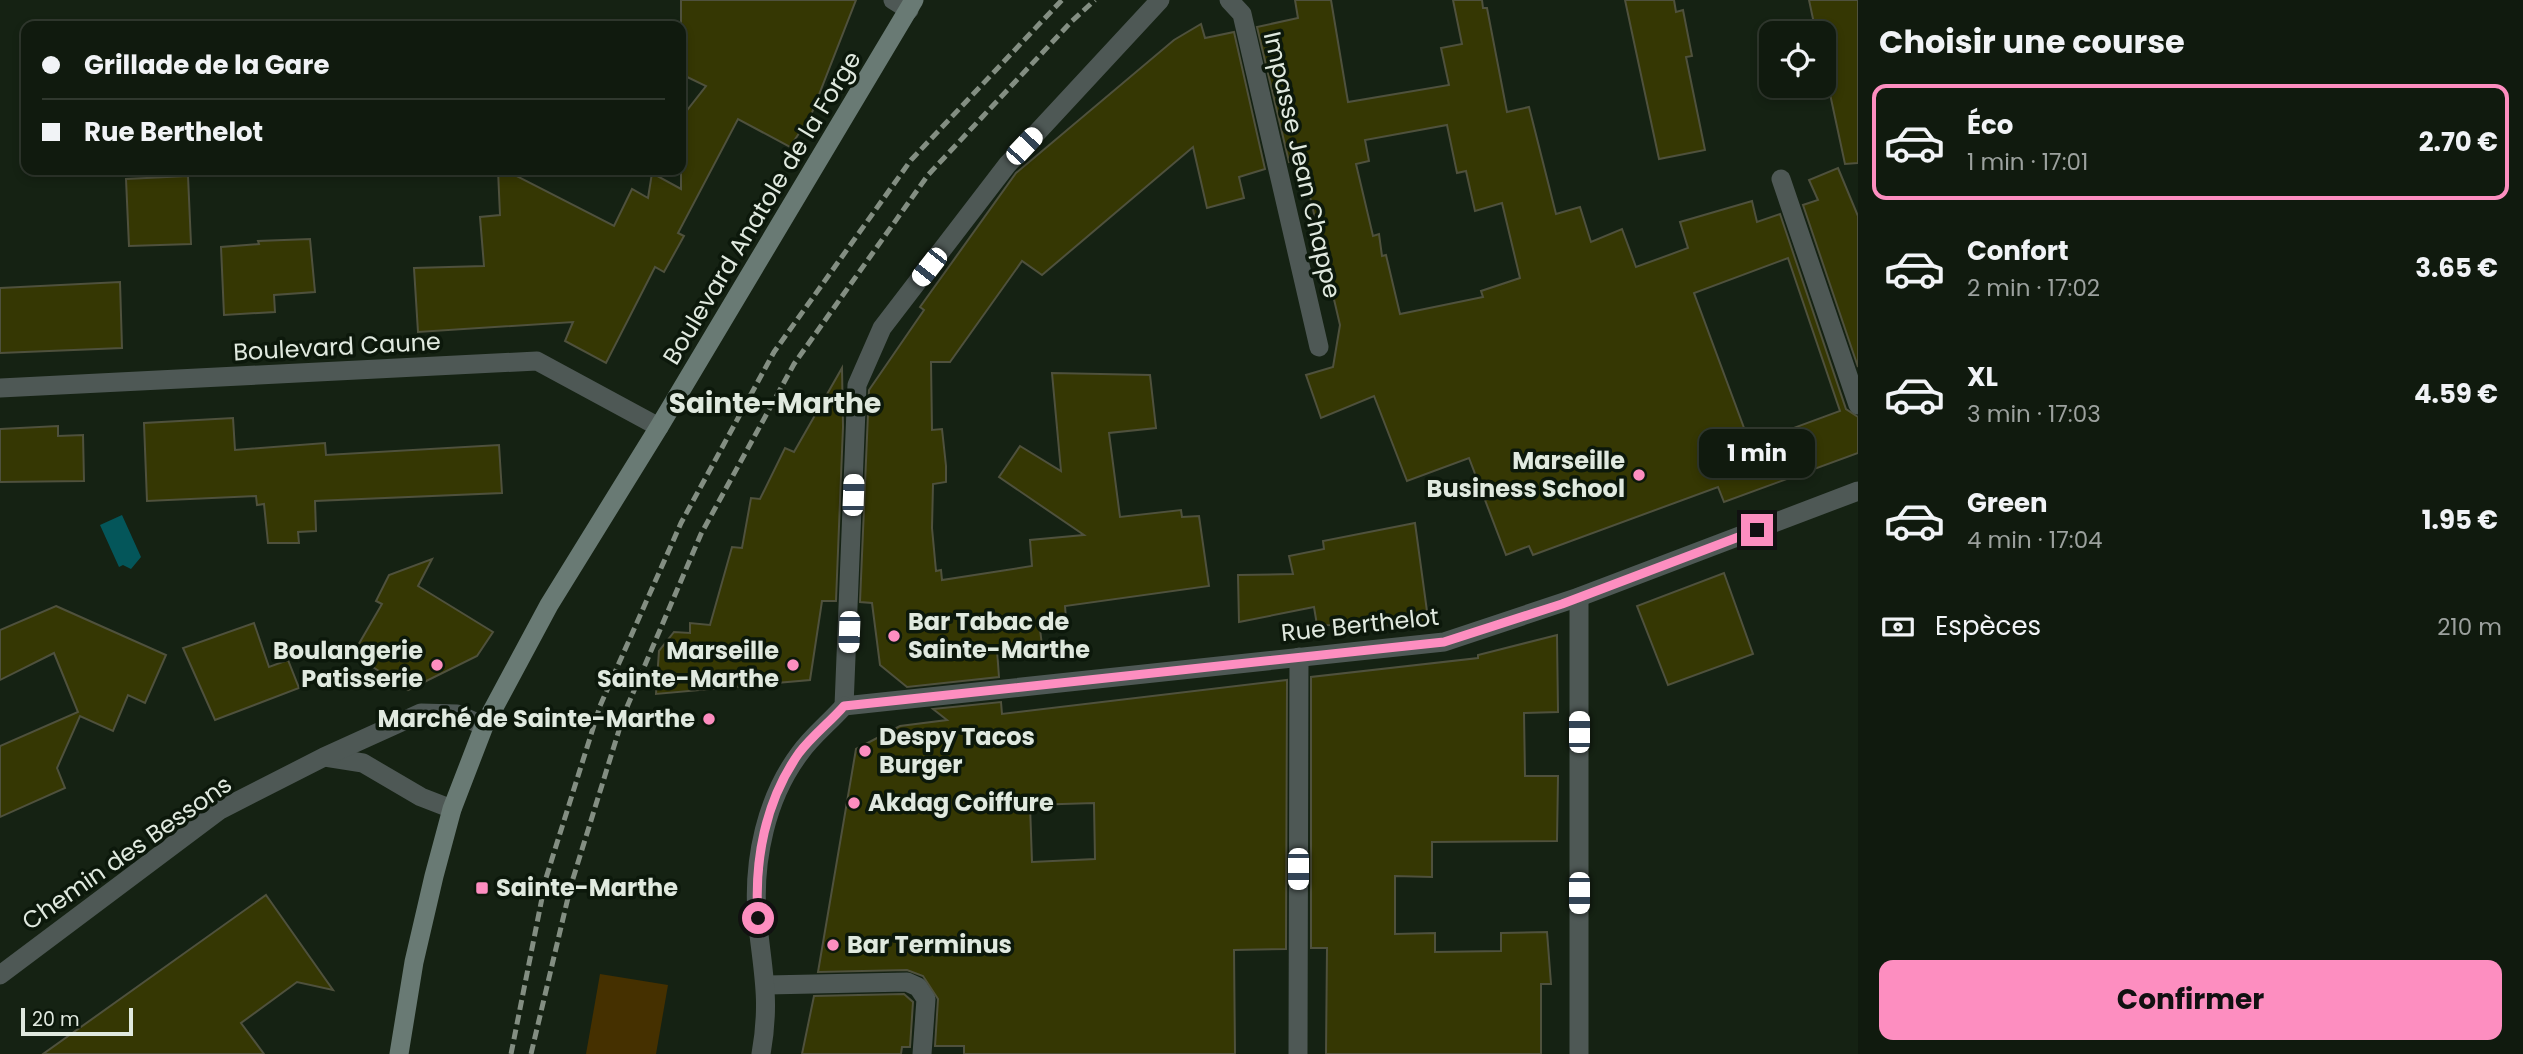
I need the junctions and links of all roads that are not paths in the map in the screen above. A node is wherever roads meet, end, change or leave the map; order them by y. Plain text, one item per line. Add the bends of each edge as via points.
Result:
1 (1160, 0) edge
2 (1229, 0) edge
3 (905, 3) edge
4 (1781, 179) dead end
5 (1319, 346) dead end
6 (0, 388) edge
7 (1858, 405) edge
8 (659, 427) junction
9 (1858, 491) edge
10 (1579, 597) junction
11 (1299, 657) junction
12 (844, 706) junction
13 (484, 726) junction
14 (324, 757) junction
15 (452, 809) junction
16 (0, 975) edge
17 (767, 985) junction
18 (399, 1054) edge
19 (761, 1054) edge
20 (922, 1054) edge
21 (1298, 1054) edge
22 (1579, 1054) edge

1 - 12 street via 1007,164 882,328 857,385
2 - 5 street, Impasse Jean Chappe via 1242,14
3 - 8 main road, Boulevard Anatole de la Forge
4 - 7 street
6 - 8 street, Boulevard Caune via 537,361
8 - 13 main road, Boulevard Anatole de la Forge via 549,605
9 - 10 street, Rue Berthelot
10 - 11 street, Rue Berthelot via 1444,642
10 - 22 street
11 - 12 street, Rue Berthelot
11 - 21 street
12 - 17 street via 801,751 770,810 756,893
13 - 14 street, Chemin des Bessons via 457,714 421,713
13 - 15 main road, Boulevard Anatole de la Forge
14 - 15 street via 363,763 421,797
14 - 16 street, Chemin des Bessons via 220,810
15 - 18 main road, Boulevard Anatole de la Forge via 417,949
17 - 19 street
17 - 20 street via 907,982 918,987 926,999

